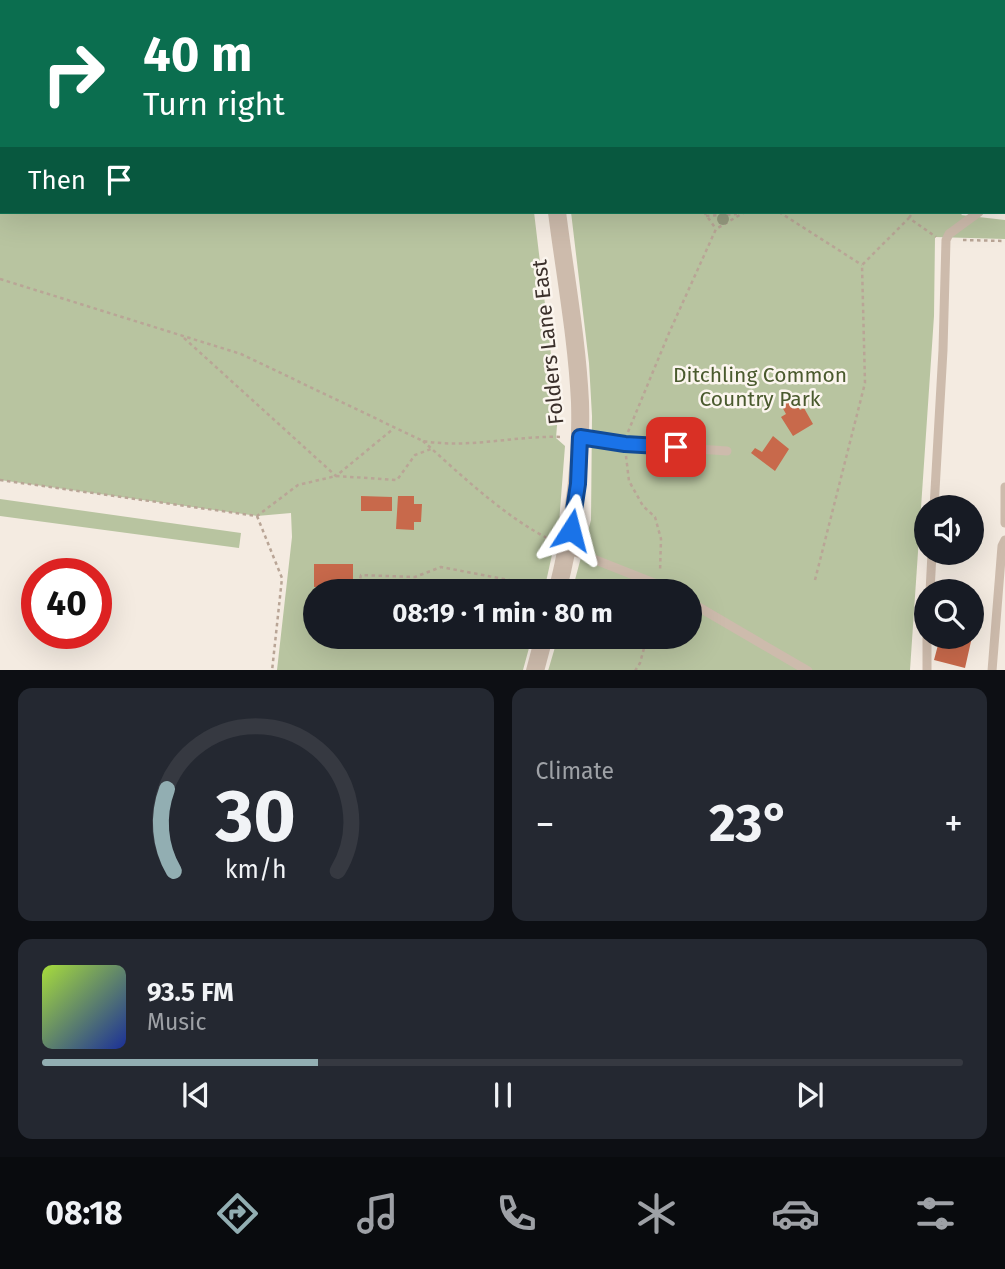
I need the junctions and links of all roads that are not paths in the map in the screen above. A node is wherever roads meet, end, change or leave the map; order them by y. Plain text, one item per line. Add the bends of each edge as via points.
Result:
1 (557, 214) edge
2 (976, 214) edge
3 (580, 437) junction
4 (727, 451) dead end
5 (1005, 487) edge
6 (935, 495) edge
7 (1005, 523) edge
8 (1005, 540) edge
9 (568, 549) junction
10 (560, 579) edge
11 (644, 579) edge
12 (702, 609) edge
13 (541, 649) edge
14 (927, 649) edge
15 (535, 670) edge
16 (808, 670) edge
17 (927, 670) edge
18 (992, 670) edge

1 - 3 street, Folders Lane East
2 - 6 lane via 946,240
3 - 4 lane
3 - 9 street, Folders Lane East
5 - 7 lane
8 - 18 lane
9 - 10 street, Folders Lane East
9 - 11 lane
12 - 16 lane
13 - 15 street
14 - 17 lane

